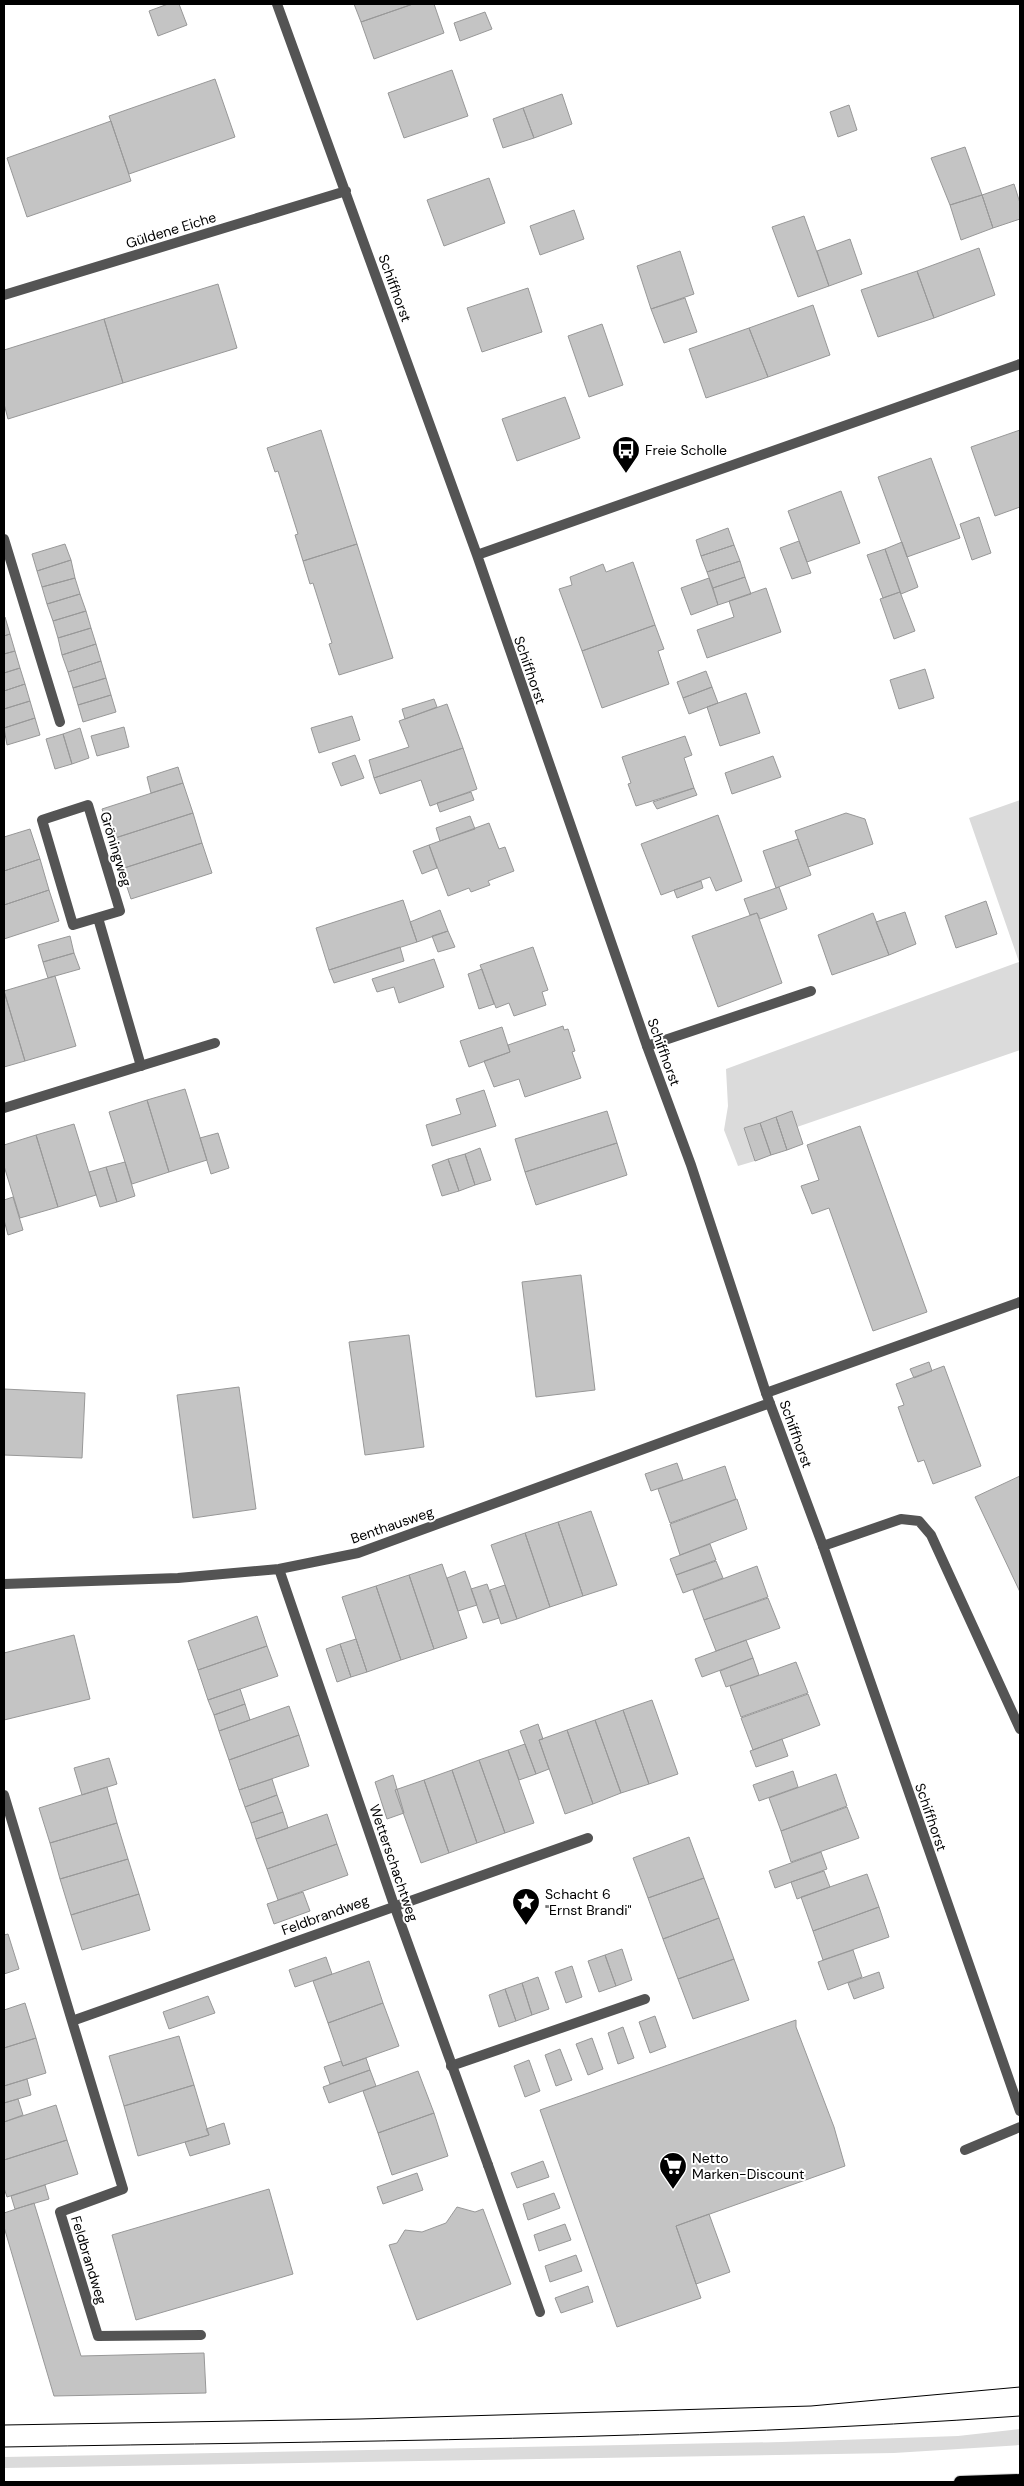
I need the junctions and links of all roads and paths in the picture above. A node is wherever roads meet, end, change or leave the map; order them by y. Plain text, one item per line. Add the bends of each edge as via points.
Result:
1 (278, 4) edge
2 (346, 191) junction
3 (4, 295) edge
4 (1020, 364) edge
5 (4, 538) edge
6 (477, 555) junction
7 (60, 722) dead end
8 (98, 918) junction
9 (811, 992) dead end
10 (215, 1043) dead end
11 (647, 1046) junction
12 (141, 1066) junction
13 (4, 1108) edge
14 (1020, 1302) edge
15 (766, 1393) junction
16 (770, 1403) junction
17 (823, 1546) junction
18 (279, 1569) junction
19 (4, 1584) edge
20 (1020, 1729) edge
21 (4, 1795) edge
22 (588, 1838) dead end
23 (394, 1905) junction
24 (645, 1999) dead end
25 (72, 2020) junction
26 (451, 2066) junction
27 (1019, 2104) edge
28 (1020, 2127) edge
29 (965, 2150) dead end
30 (540, 2312) dead end
31 (201, 2335) dead end
32 (1020, 2480) edge
33 (960, 2482) edge

1 - 2 street, Schiffhorst
2 - 3 street, Güldene Eiche
2 - 6 street, Schiffhorst
4 - 6 street
5 - 7 street
6 - 11 street, Schiffhorst
8 - 8 street, Gröningweg via 73,925 42,820 88,805 120,911
8 - 12 street
9 - 11 street
10 - 12 street
11 - 15 street, Schiffhorst via 691,1165
12 - 13 street
14 - 15 street
15 - 16 street, Schiffhorst
16 - 17 street, Schiffhorst
16 - 18 street, Benthausweg via 358,1553
17 - 20 street via 901,1518 919,1522 932,1535
17 - 27 street, Schiffhorst
18 - 19 street, Benthausweg via 178,1578
18 - 23 street, Wetterschachtweg
21 - 25 street, Feldbrandweg
22 - 23 street, Feldbrandweg
23 - 25 street, Feldbrandweg
23 - 26 street, Wetterschachtweg
24 - 26 street
25 - 31 street, Feldbrandweg via 123,2189 60,2212 98,2336
26 - 30 street, Wetterschachtweg
28 - 29 street
32 - 33 main road

